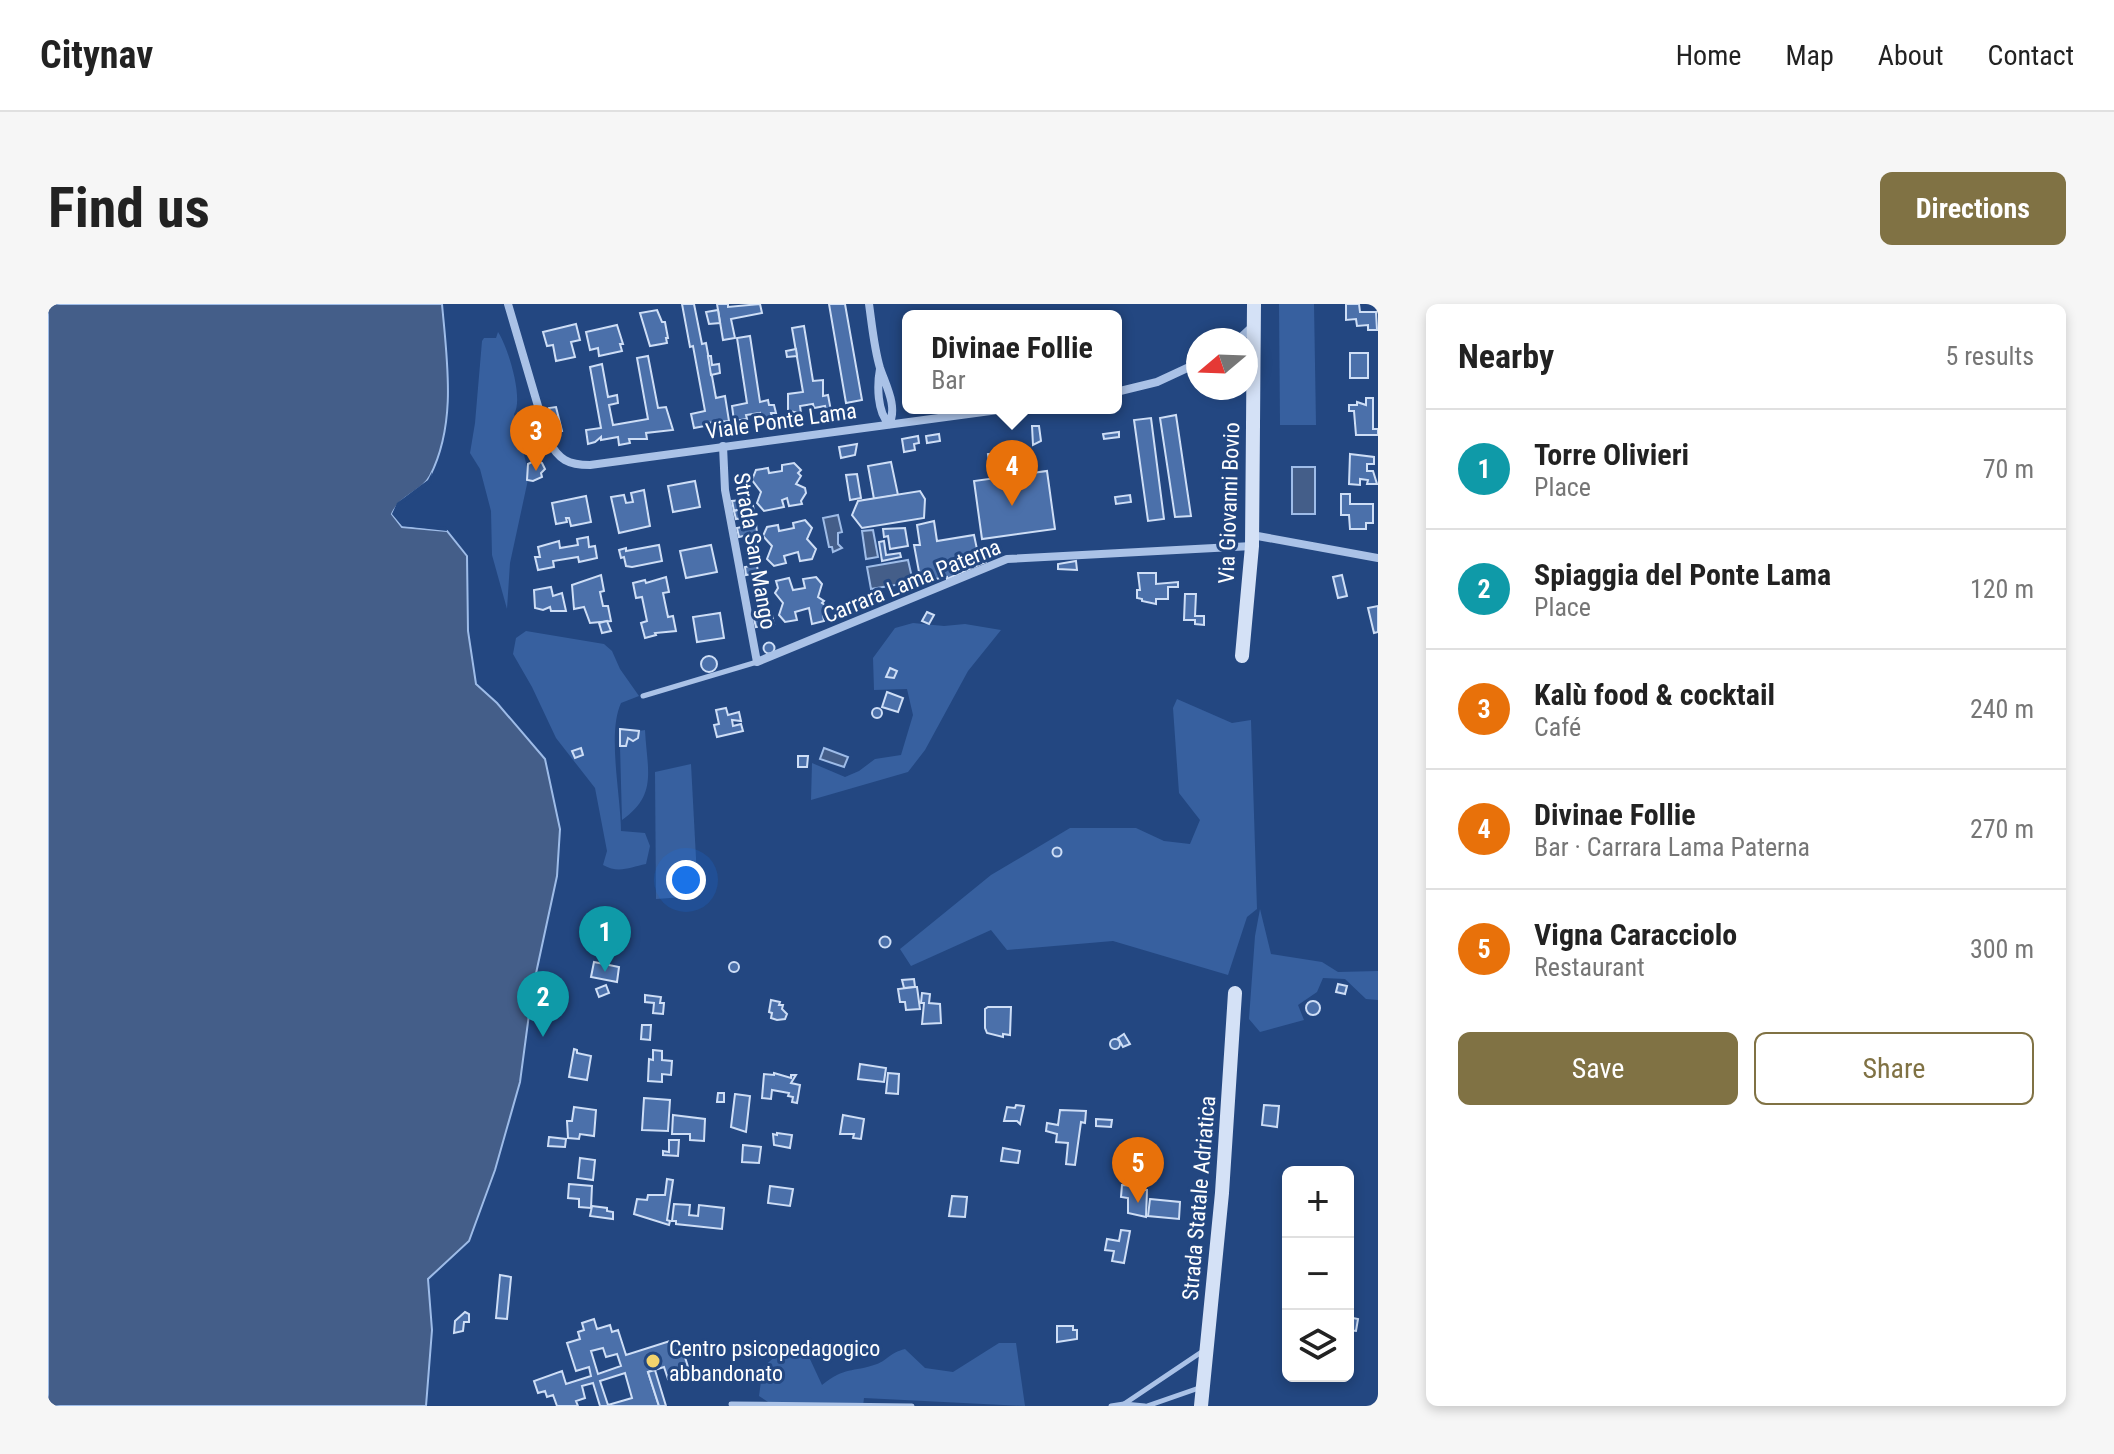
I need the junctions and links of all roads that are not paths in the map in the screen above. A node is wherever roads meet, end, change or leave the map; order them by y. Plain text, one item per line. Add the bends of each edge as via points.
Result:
1 (508, 304) edge
2 (869, 304) edge
3 (1254, 304) edge
4 (1254, 322) junction
5 (1251, 328) edge
6 (1254, 328) edge
7 (1186, 369) edge
8 (1122, 391) edge
9 (1253, 400) edge
10 (966, 414) edge
11 (889, 424) junction
12 (723, 446) junction
13 (1252, 540) junction
14 (1378, 558) edge
15 (1242, 656) dead end
16 (757, 662) junction
17 (643, 696) dead end
18 (1235, 993) dead end
19 (1208, 1348) junction
20 (1203, 1386) junction
21 (731, 1404) dead end
22 (1124, 1404) junction
23 (912, 1406) edge
24 (1111, 1406) edge
25 (1146, 1406) edge
26 (1201, 1406) edge

1 - 12 street, Viale Ponte Lama via 556,455 569,463 590,465
2 - 11 street via 880,403
3 - 4 main road, Via Giovanni Bovio
4 - 5 street
4 - 6 main road, Via Giovanni Bovio
7 - 8 street
9 - 13 main road, Via Giovanni Bovio
10 - 11 street, Viale Ponte Lama
11 - 12 street, Viale Ponte Lama
12 - 16 street, Strada San Mango via 725,490
13 - 14 street, Carrara Lama Paterna
13 - 15 main road, Via Giovanni Bovio
13 - 16 street, Carrara Lama Paterna via 1007,559
16 - 17 lane, Carrara Lama Paterna
18 - 19 main road, Strada Statale Adriatica
19 - 20 main road, Strada Statale Adriatica
19 - 22 lane
20 - 25 lane
20 - 26 main road, Strada Statale Adriatica
21 - 23 lane
22 - 24 lane
22 - 25 lane

